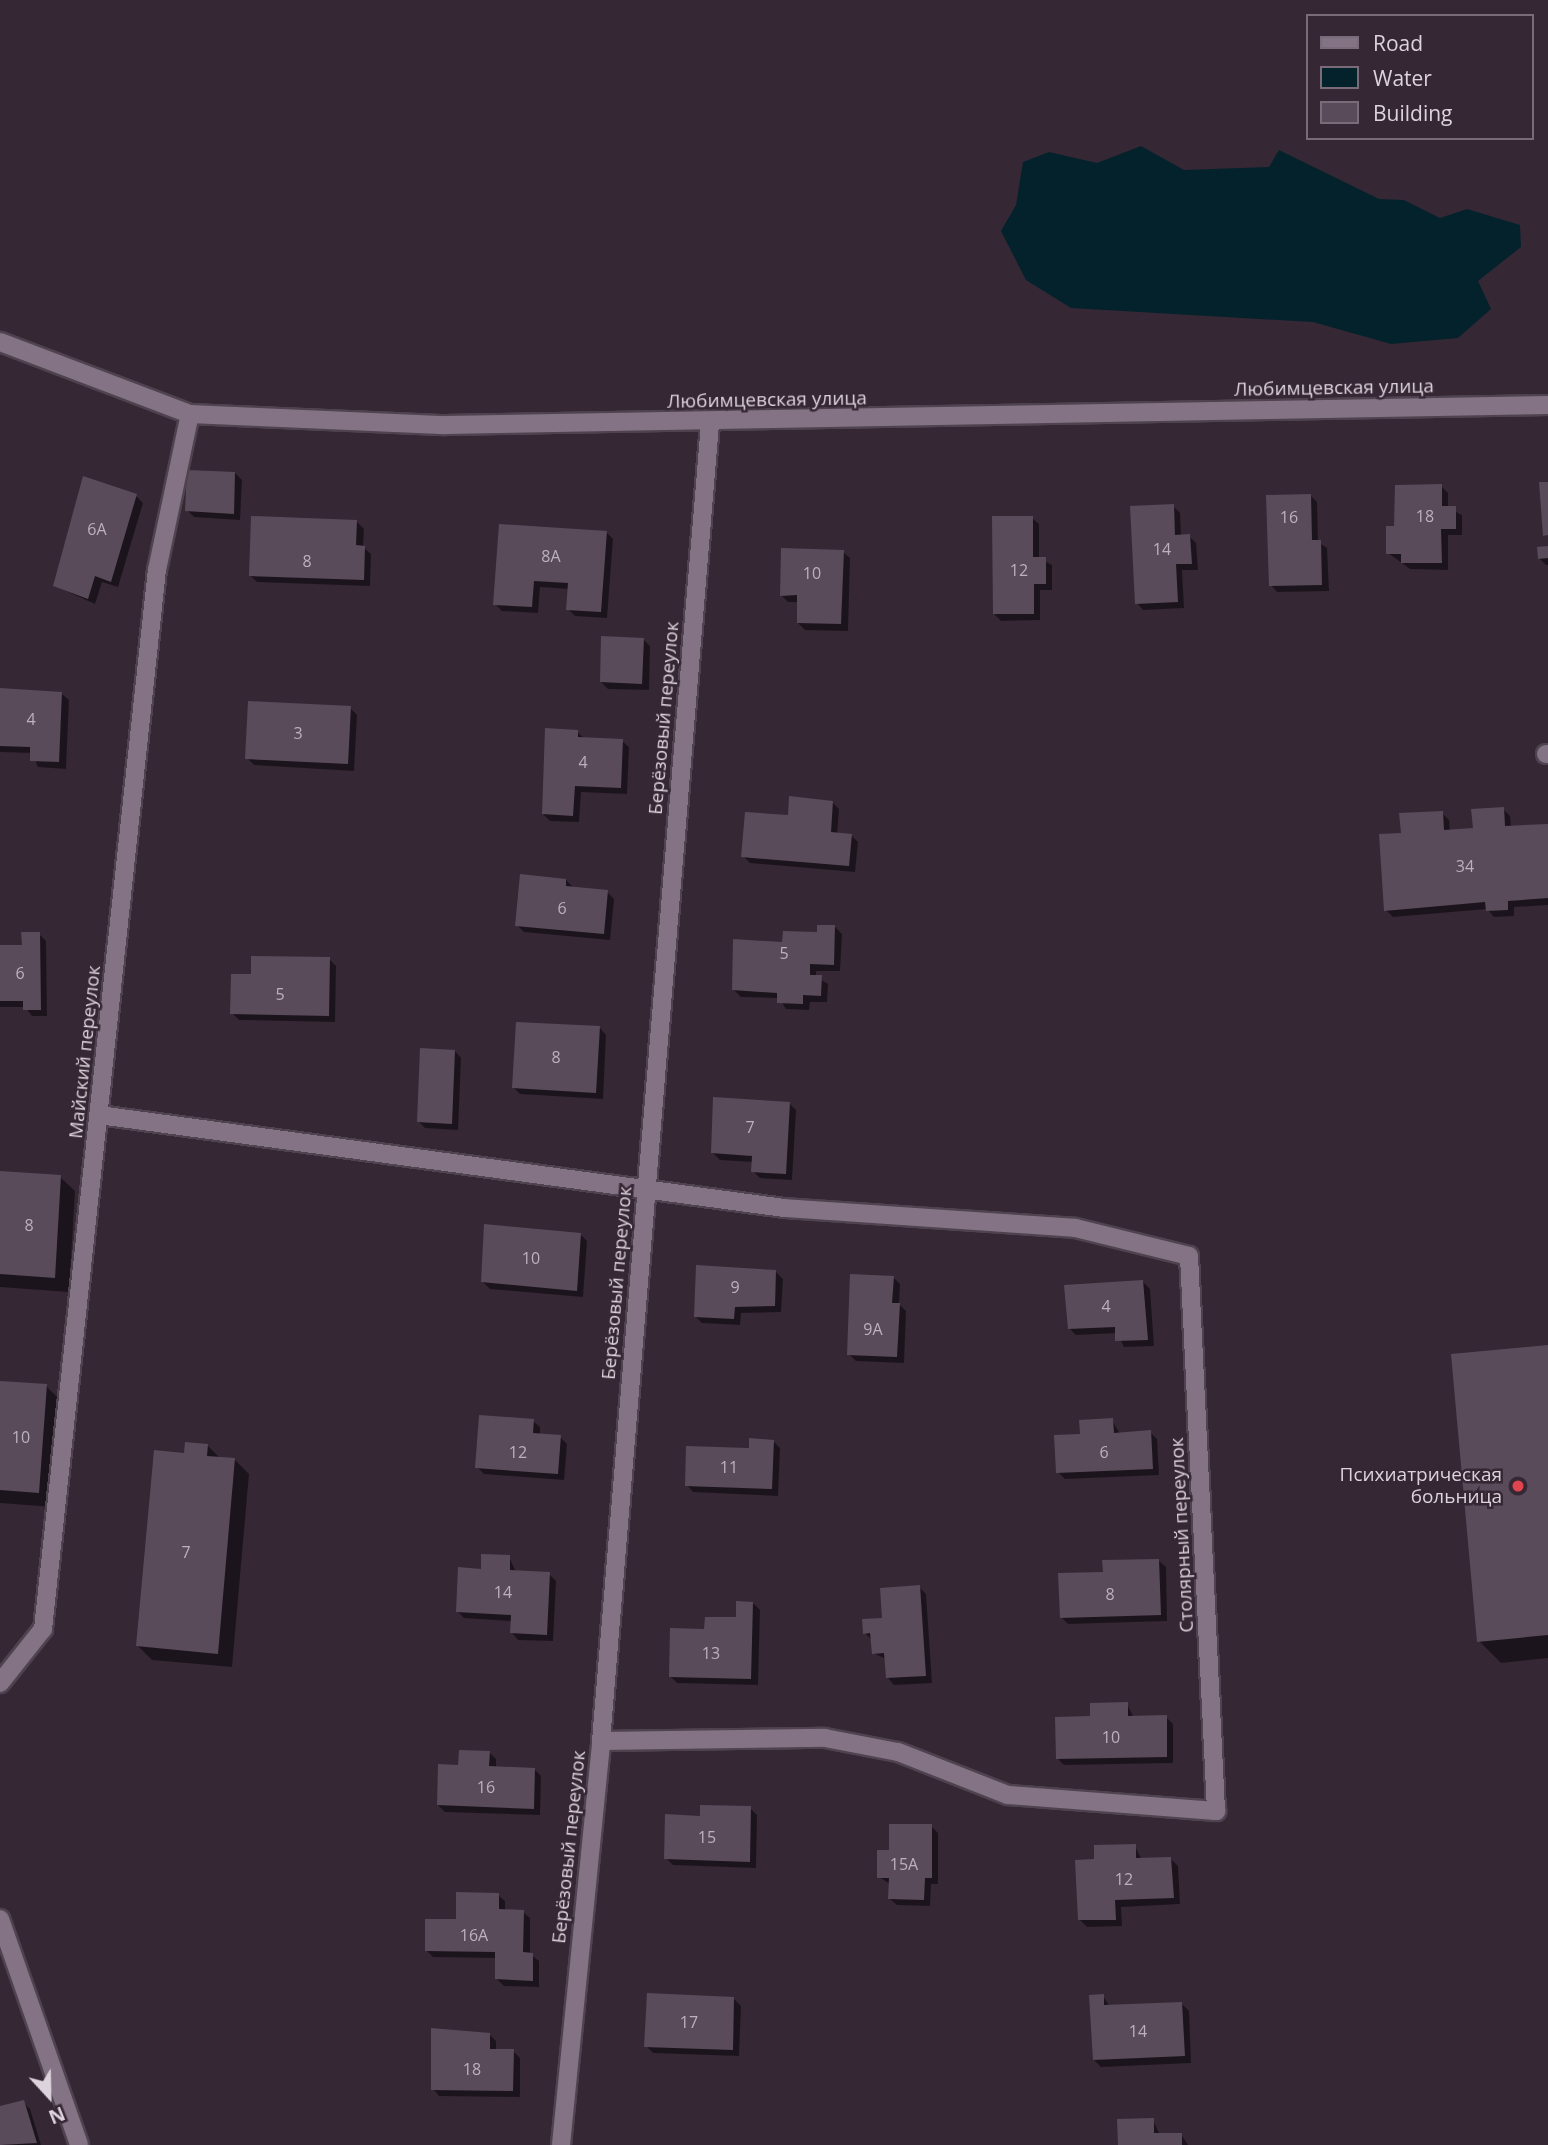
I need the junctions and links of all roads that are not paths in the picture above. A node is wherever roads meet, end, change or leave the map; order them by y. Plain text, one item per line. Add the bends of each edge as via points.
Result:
1 (0, 342) edge
2 (1548, 405) edge
3 (190, 414) junction
4 (710, 423) junction
5 (99, 1115) junction
6 (646, 1187) junction
7 (0, 1683) edge
8 (601, 1741) junction
9 (0, 1919) edge
10 (79, 2145) edge
11 (561, 2145) edge

1 - 3 street, Любимцевская улица
2 - 4 street, Любимцевская улица
3 - 4 street, Любимцевская улица via 446,425
3 - 5 street, Майский переулок via 156,569
4 - 6 street, Берёзовый переулок
5 - 6 street
5 - 7 street, Майский переулок via 43,1629
6 - 8 street, Берёзовый переулок
6 - 8 street, Столярный переулок via 784,1208 1075,1228 1189,1256 1216,1811 1008,1795 898,1752 825,1738
8 - 11 street, Берёзовый переулок
9 - 10 street

